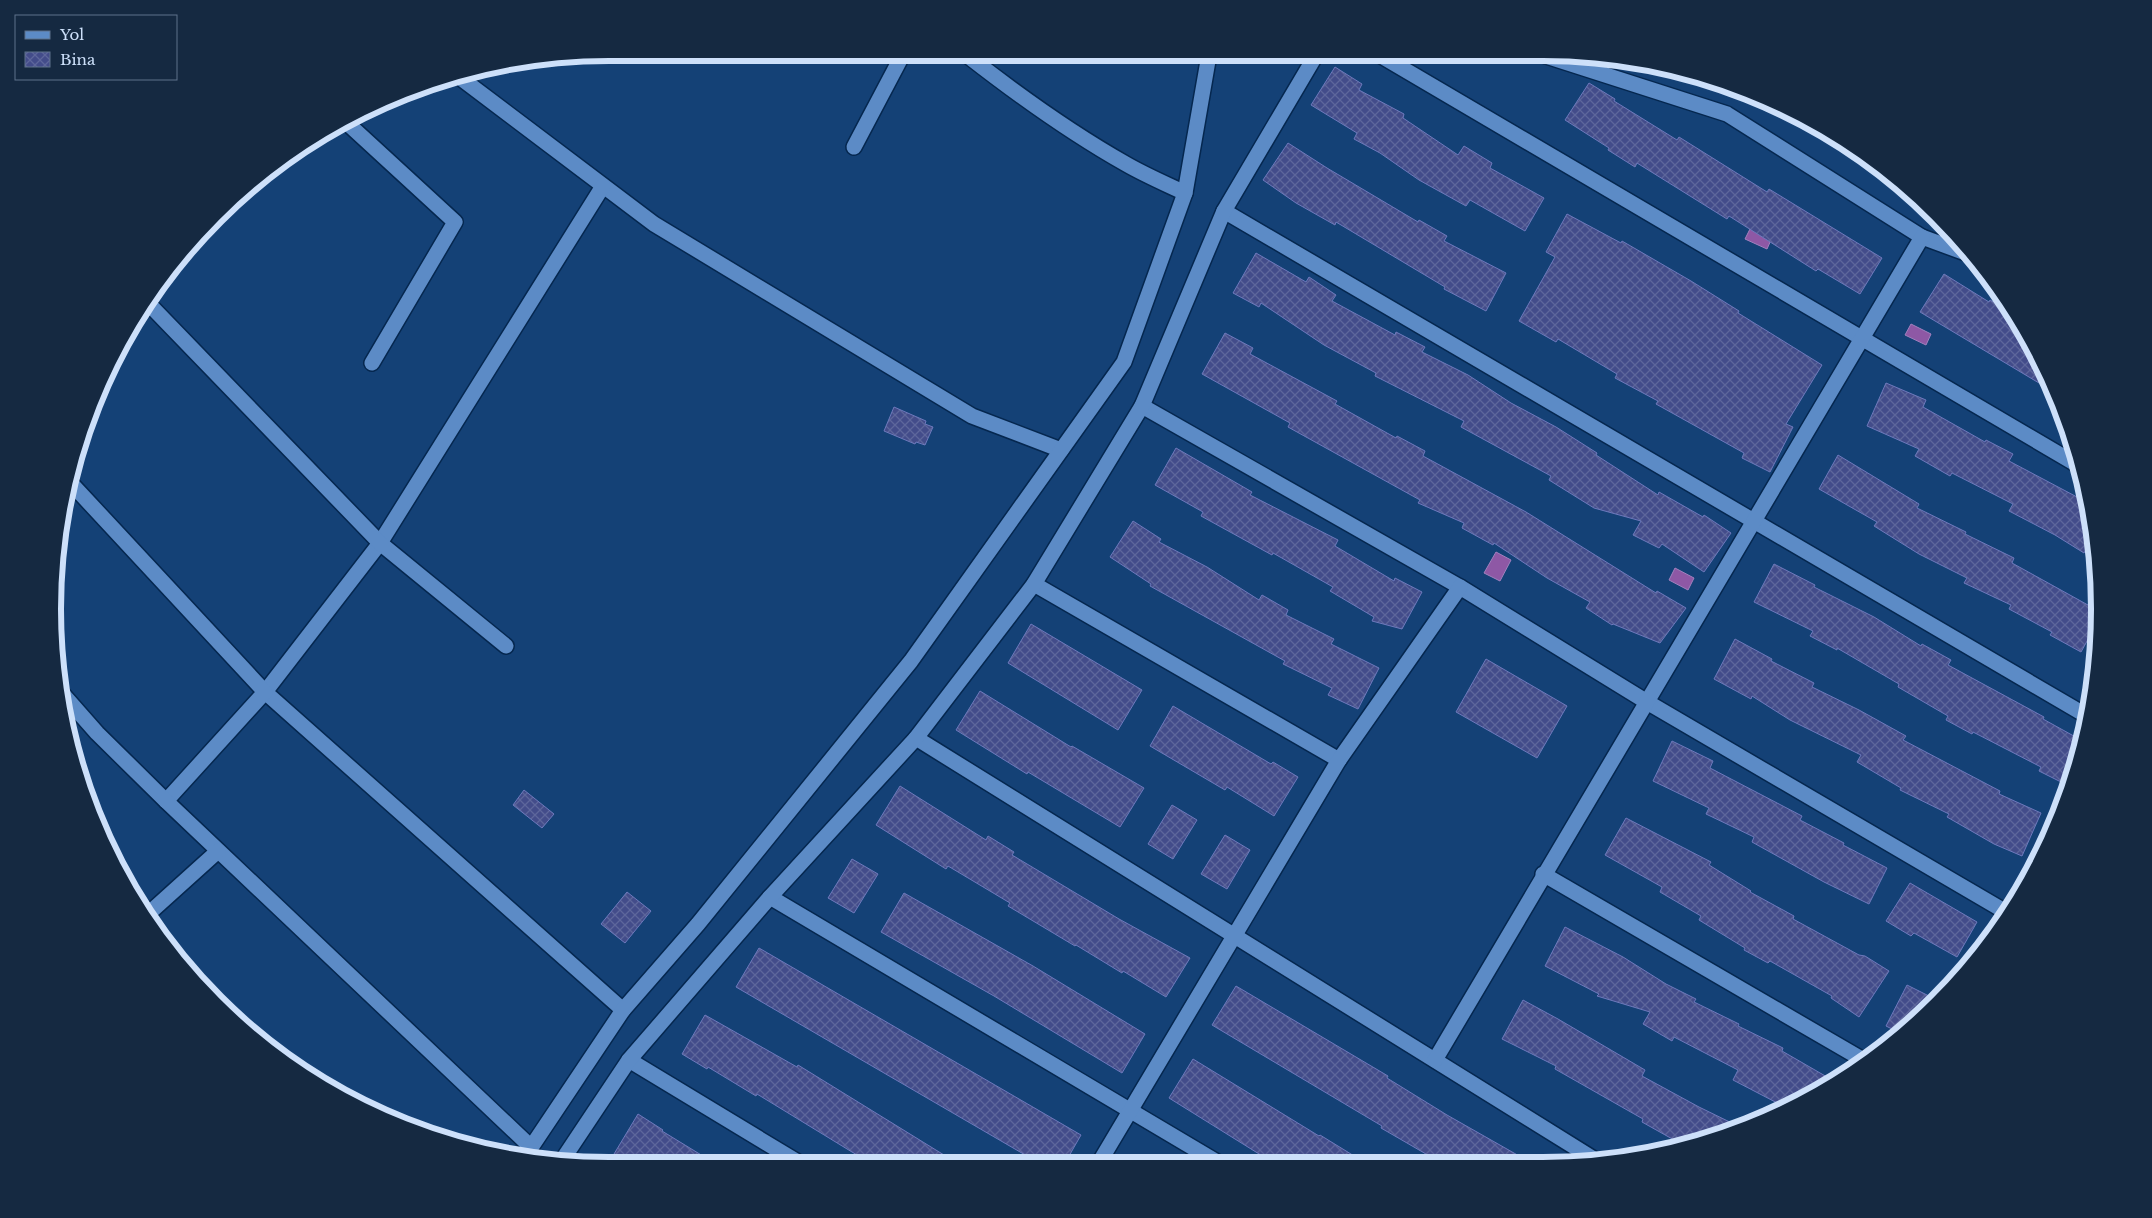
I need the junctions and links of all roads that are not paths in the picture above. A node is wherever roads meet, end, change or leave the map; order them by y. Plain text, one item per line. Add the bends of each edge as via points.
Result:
1 (899, 61) edge
2 (974, 61) edge
3 (1208, 61) edge
4 (1312, 61) edge
5 (1390, 61) edge
6 (1564, 62) edge
7 (469, 80) edge
8 (351, 127) edge
9 (854, 147) dead end
10 (603, 186) junction
11 (1185, 193) junction
12 (1224, 211) junction
13 (1922, 237) junction
14 (1956, 250) edge
15 (152, 308) edge
16 (1862, 338) junction
17 (372, 363) dead end
18 (1142, 406) junction
19 (1061, 450) junction
20 (2070, 461) edge
21 (75, 488) edge
22 (1754, 521) junction
23 (380, 543) junction
24 (1034, 584) junction
25 (1460, 588) junction
26 (506, 646) dead end
27 (265, 692) junction
28 (70, 701) edge
29 (1647, 702) junction
30 (2081, 712) edge
31 (916, 738) junction
32 (1339, 760) junction
33 (166, 801) junction
34 (218, 851) junction
35 (1543, 874) junction
36 (770, 897) junction
37 (2001, 909) edge
38 (152, 910) edge
39 (1234, 935) junction
40 (623, 1010) junction
41 (1858, 1056) edge
42 (629, 1060) junction
43 (1434, 1060) junction
44 (1130, 1111) junction
45 (527, 1150) edge
46 (528, 1151) edge
47 (566, 1155) edge
48 (1587, 1155) edge
49 (790, 1157) edge
50 (1102, 1157) edge
51 (1208, 1157) edge

1 - 9 street
2 - 11 street via 1082,137 1127,165
3 - 11 street
4 - 12 street
5 - 16 street
6 - 13 street via 1727,114
7 - 10 street
8 - 17 street via 455,222
10 - 19 street via 654,224 972,416
10 - 23 street
11 - 19 street via 1124,362
12 - 18 street
12 - 22 street
13 - 14 street
13 - 16 street
15 - 23 street
16 - 20 street
16 - 22 street
18 - 24 street
18 - 25 street
19 - 40 street via 911,661 698,924
21 - 27 street
22 - 29 street
22 - 30 street
23 - 26 street
23 - 27 street
24 - 31 street
24 - 32 street
25 - 29 street
25 - 32 street
27 - 33 street
27 - 40 street
28 - 33 street
29 - 35 street
29 - 37 street
31 - 36 street
31 - 39 street
32 - 39 street
33 - 34 street
34 - 38 street
34 - 45 street
35 - 41 street
35 - 43 street
36 - 42 street
36 - 44 street
39 - 43 street
39 - 44 street
40 - 46 street
42 - 47 street
42 - 49 street
43 - 48 street
44 - 50 street
44 - 51 street

